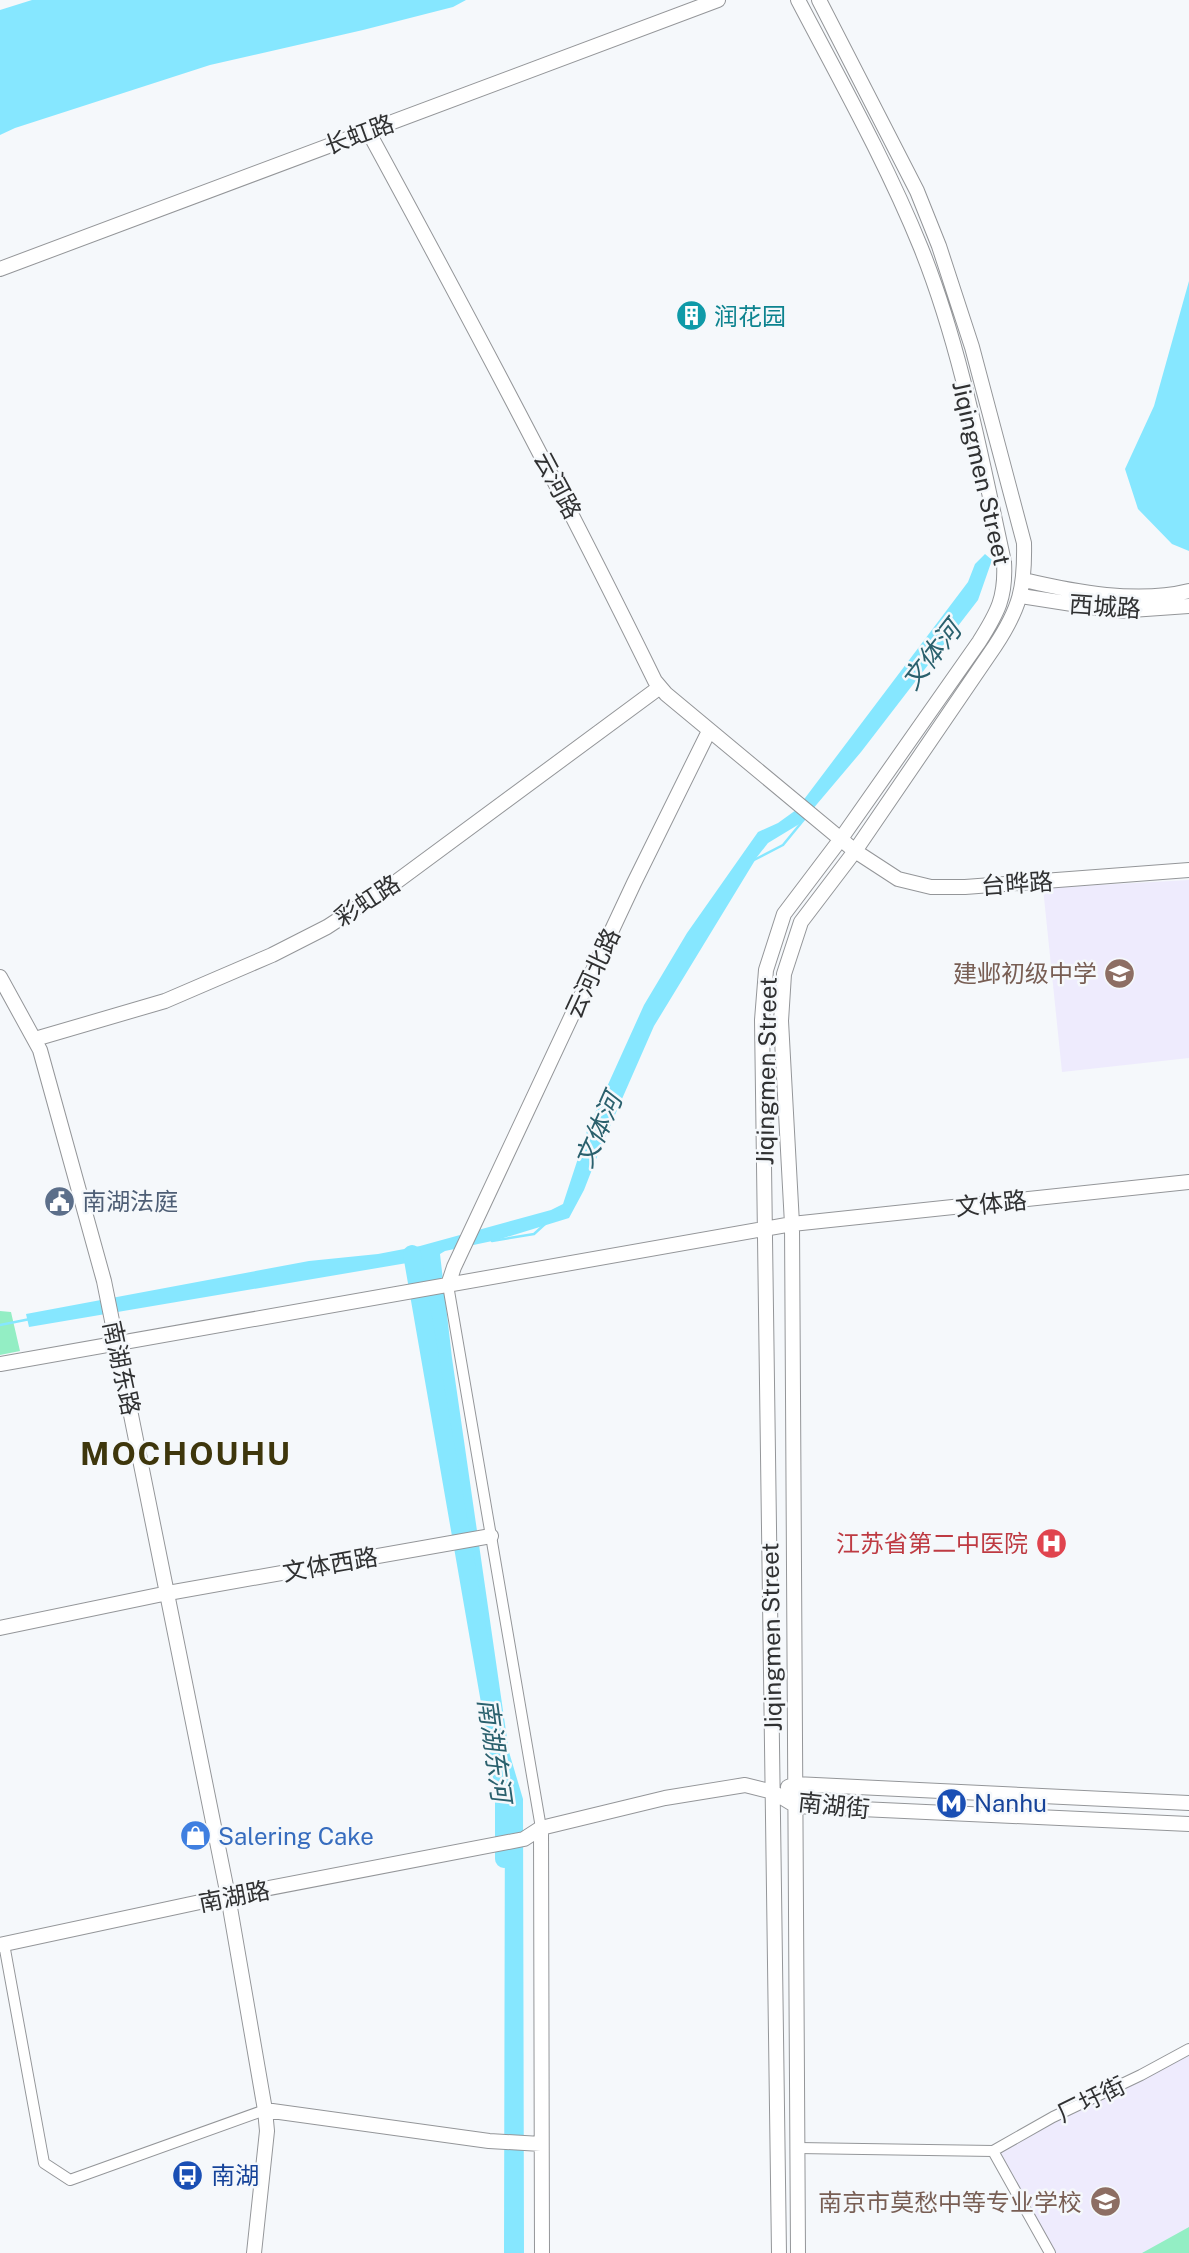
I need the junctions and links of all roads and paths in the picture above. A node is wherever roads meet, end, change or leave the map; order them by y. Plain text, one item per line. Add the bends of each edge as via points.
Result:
1 (718, 0) edge
2 (798, 0) edge
3 (819, 0) edge
4 (368, 131) junction
5 (0, 269) edge
6 (1024, 580) junction
7 (1189, 591) edge
8 (1021, 596) junction
9 (1189, 606) edge
10 (660, 687) junction
11 (709, 731) junction
12 (820, 824) joint
13 (840, 840) junction
14 (855, 851) junction
15 (1189, 870) edge
16 (0, 976) edge
17 (35, 1039) junction
18 (1189, 1182) edge
19 (793, 1224) junction
20 (765, 1229) junction
21 (446, 1285) junction
22 (116, 1343) junction
23 (0, 1364) edge
24 (485, 1537) junction
25 (169, 1593) junction
26 (0, 1628) edge
27 (795, 1784) junction
28 (773, 1792) junction
29 (1189, 1803) edge
30 (796, 1806) junction
31 (1189, 1824) edge
32 (541, 1828) junction
33 (228, 1896) junction
34 (2, 1944) edge
35 (1189, 2049) edge
36 (265, 2110) junction
37 (541, 2144) junction
38 (798, 2148) junction
39 (993, 2151) junction
40 (254, 2253) edge
41 (542, 2253) edge
42 (779, 2253) edge
43 (798, 2253) edge
44 (1050, 2253) edge

1 - 4 main road, 长虹路
2 - 13 main road, Jiqingmen Street via 893,182 922,250 954,352 1004,562 1005,586 995,617
3 - 6 main road, Jiqingmen Street via 917,191 939,246 1024,543
4 - 5 main road, 长虹路
4 - 10 main road, 云河路 via 490,355
6 - 7 main road, 西城路 via 1118,596
6 - 8 main road, Jiqingmen Street
8 - 9 main road, 西城路 via 1117,611
8 - 14 main road, Jiqingmen Street via 1007,627
10 - 11 main road, 云河路
10 - 17 main road, 彩虹路 via 396,882 327,927 165,1001
11 - 12 main road, 云河路
11 - 21 main road, 云河北路
12 - 13 main road, 台晔路
13 - 14 main road, 台晔路
13 - 20 main road, Jiqingmen Street via 784,914 766,970 762,1020
14 - 15 main road, 台晔路 via 898,879 931,887
14 - 19 main road, Jiqingmen Street via 801,922 784,974 781,1021
16 - 17 main road, 南湖东路
17 - 22 main road, 南湖东路 via 104,1281
18 - 19 main road, 文体路
19 - 20 main road, 文体路
19 - 27 main road, Jiqingmen Street
20 - 21 main road, 文体路
20 - 28 main road, Jiqingmen Street
21 - 22 main road, 文体路
21 - 24 street
22 - 23 main road, 文体路
22 - 25 main road, 南湖东路
24 - 25 main road, 文体西路
24 - 32 street
25 - 26 main road, 文体西路
25 - 33 main road, 南湖东路
27 - 28 main road, 南湖街
27 - 29 main road, 南湖街
27 - 30 main road, Jiqingmen Street
28 - 30 main road, 南湖街
28 - 32 main road via 745,1785 665,1798
28 - 42 main road, Jiqingmen Street
30 - 31 main road, 南湖街
30 - 38 main road, Jiqingmen Street
32 - 33 main road, 南湖路 via 524,1839
32 - 37 main road
33 - 34 main road, 南湖路
33 - 36 main road, 南湖东路
34 - 36 street via 44,2163 70,2180
35 - 39 street, 厂圩街
36 - 37 main road
36 - 40 main road via 267,2131
37 - 41 main road
38 - 39 street
38 - 43 main road, Jiqingmen Street
39 - 44 street

